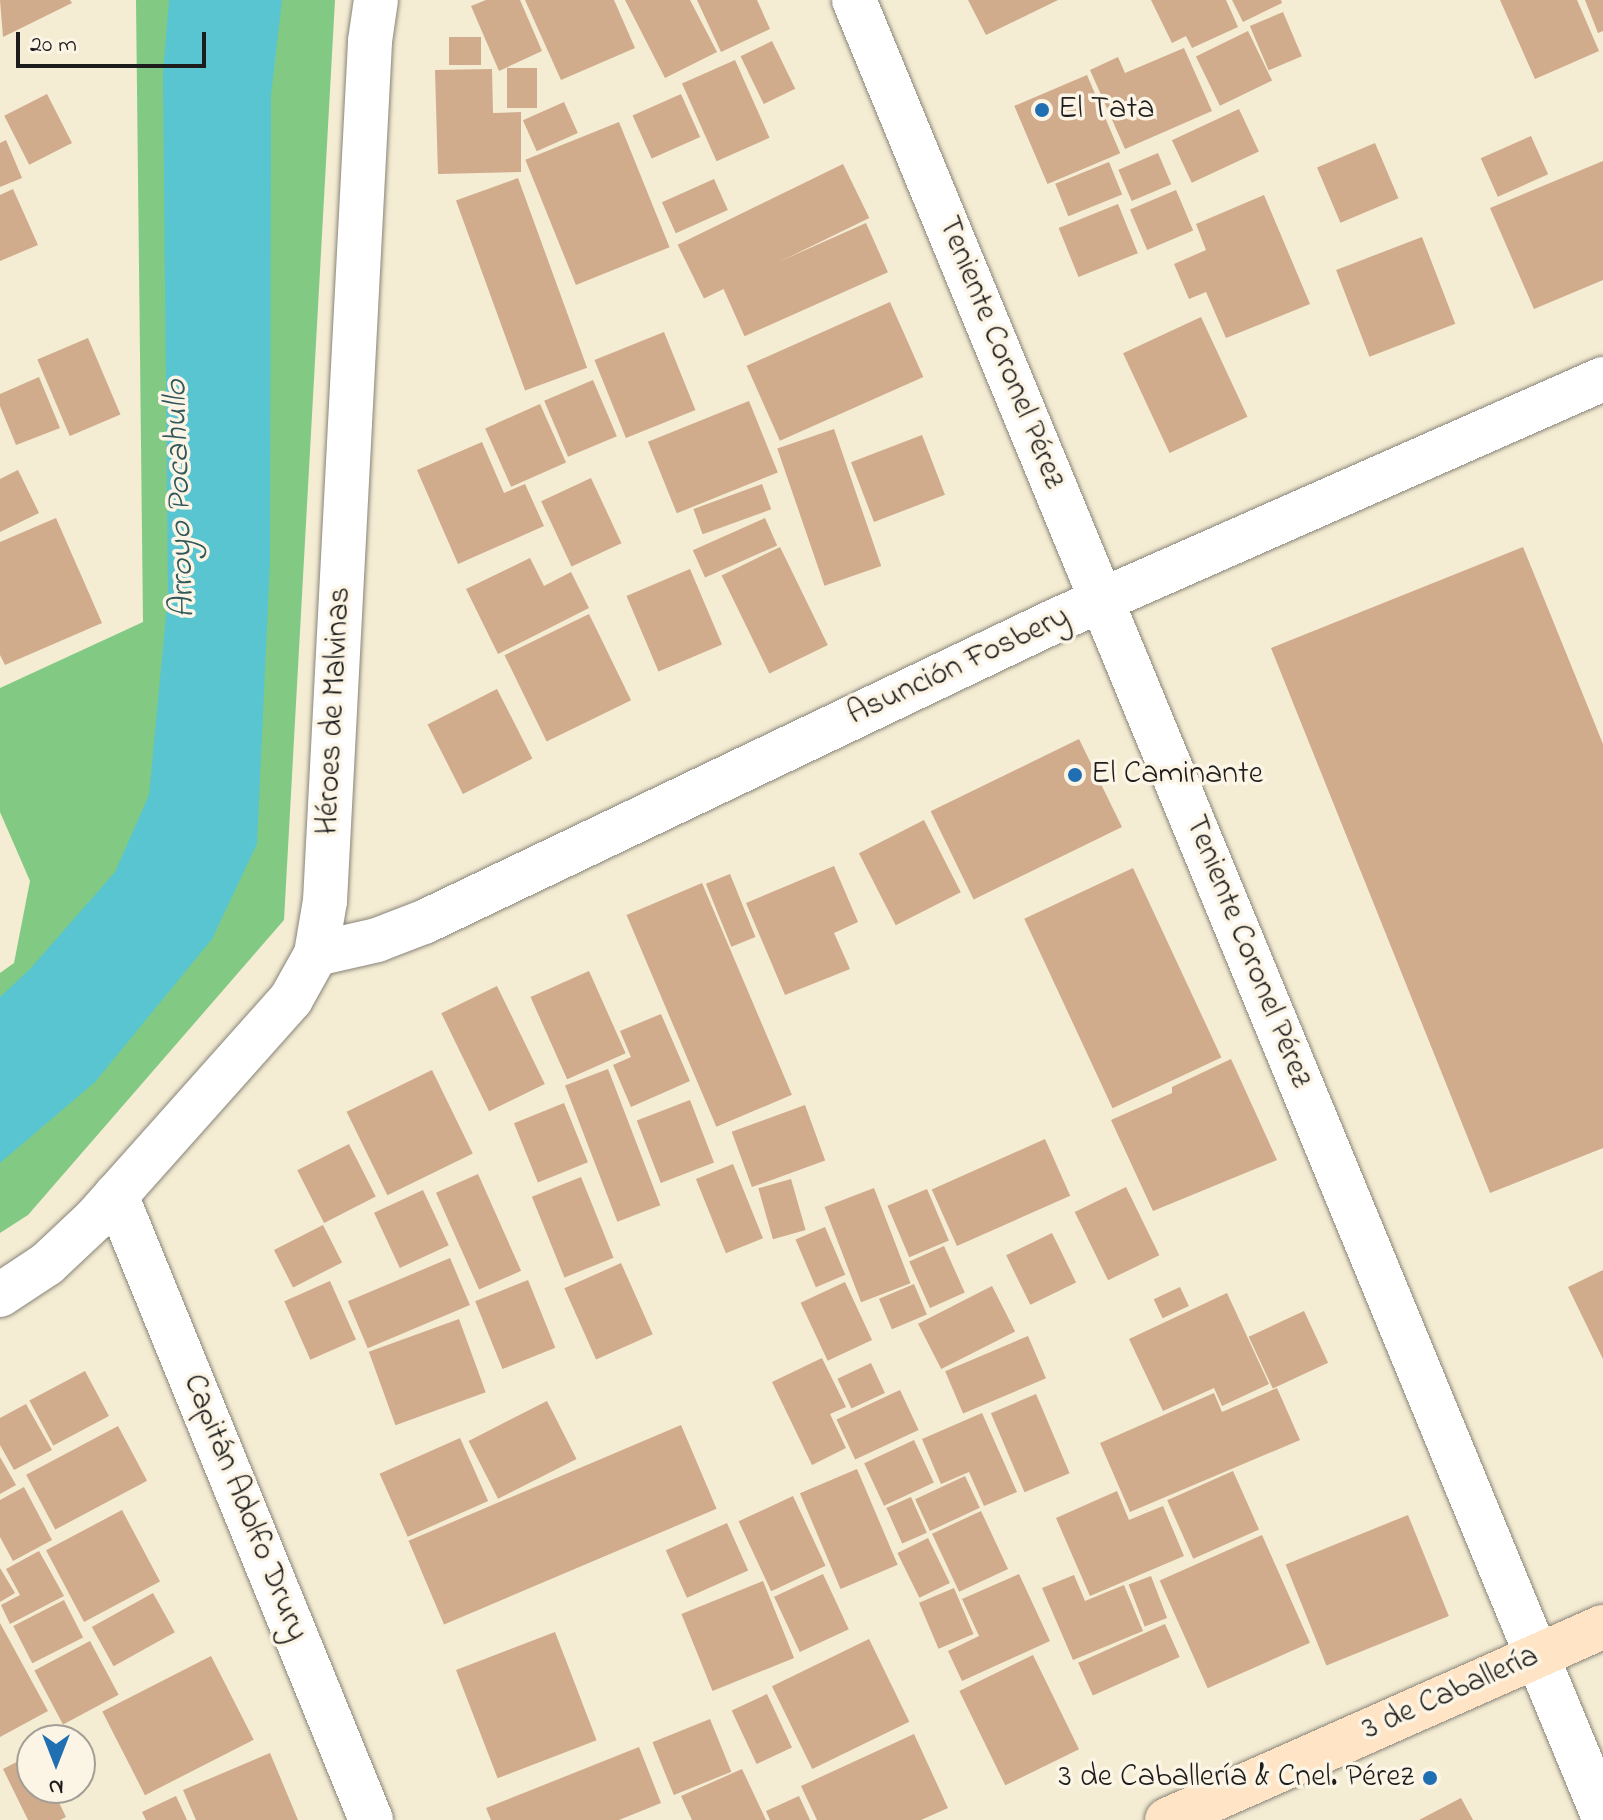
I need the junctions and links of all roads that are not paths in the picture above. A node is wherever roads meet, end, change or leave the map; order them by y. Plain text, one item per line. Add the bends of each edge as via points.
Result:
1 (376, 0) edge
2 (854, 0) edge
3 (1603, 379) edge
4 (1102, 600) junction
5 (316, 954) junction
6 (116, 1195) junction
7 (0, 1295) edge
8 (1603, 1627) edge
9 (1537, 1656) junction
10 (1603, 1815) edge
11 (371, 1820) edge
12 (1167, 1820) edge

1 - 5 street, Héroes de Malvinas via 325,901
2 - 4 street, Teniente Coronel Pérez
3 - 4 street, Asunción Fosbery
4 - 5 street, Asunción Fosbery via 424,922
4 - 9 street, Teniente Coronel Pérez
5 - 6 street, Héroes de Malvinas via 291,999
6 - 7 street, Héroes de Malvinas via 73,1243
6 - 11 street, Capitán Adolfo Drury
8 - 9 main road, 3 de Caballería
9 - 10 street, Teniente Coronel Pérez
9 - 12 main road, 3 de Caballería

